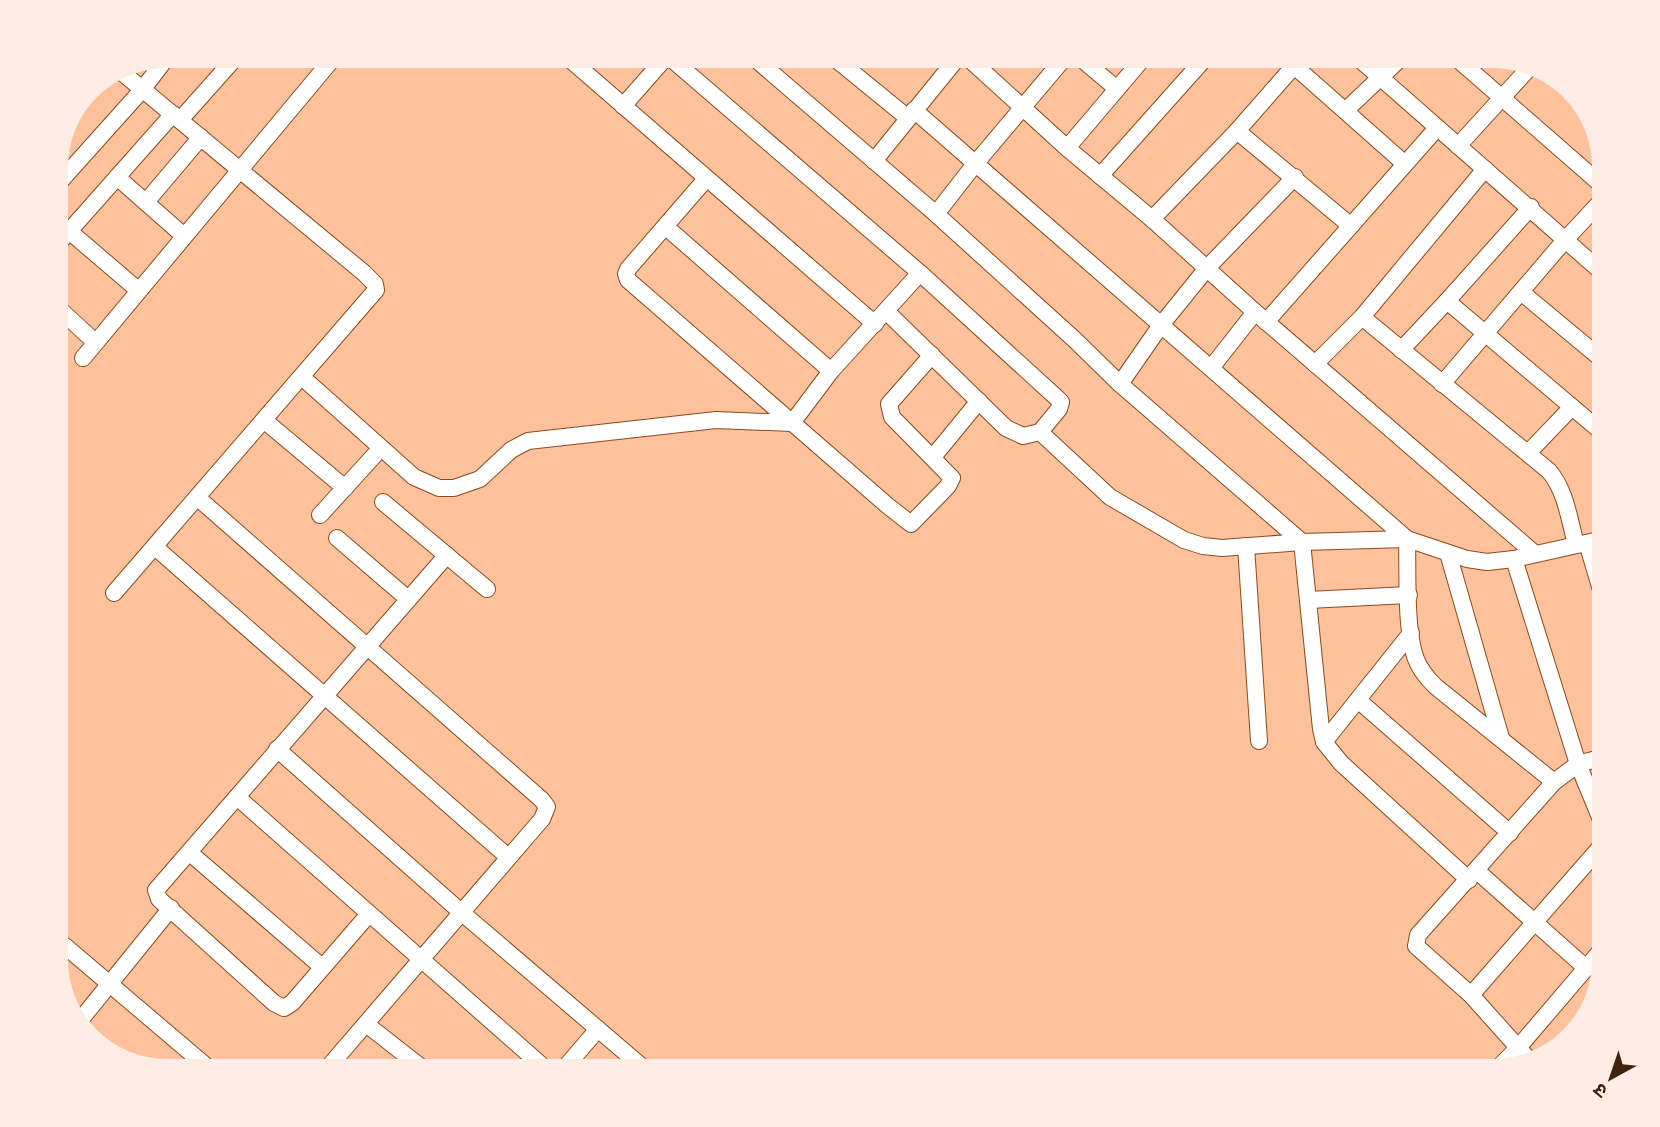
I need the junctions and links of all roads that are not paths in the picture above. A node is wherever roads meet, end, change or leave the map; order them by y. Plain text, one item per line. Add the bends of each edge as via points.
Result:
1 (225, 68) edge
2 (322, 68) edge
3 (580, 68) edge
4 (656, 68) edge
5 (681, 68) edge
6 (766, 68) edge
7 (848, 68) edge
8 (948, 68) edge
9 (969, 68) edge
10 (1056, 68) edge
11 (1092, 68) edge
12 (1135, 68) edge
13 (1196, 68) edge
14 (1284, 68) edge
15 (1297, 68) edge
16 (1369, 68) edge
17 (1391, 68) edge
18 (1468, 68) edge
19 (159, 69) edge
20 (1524, 74) edge
21 (127, 77) edge
22 (1380, 79) junction
23 (1117, 89) junction
24 (142, 90) junction
25 (1502, 97) junction
26 (623, 106) junction
27 (1022, 107) junction
28 (1346, 110) junction
29 (911, 114) junction
30 (176, 117) junction
31 (1437, 128) junction
32 (1237, 131) junction
33 (201, 137) junction
34 (1458, 146) junction
35 (1067, 148) junction
36 (873, 161) junction
37 (975, 164) junction
38 (1405, 164) junction
39 (1485, 169) junction
40 (239, 170) junction
41 (68, 173) edge
42 (1100, 176) junction
43 (1592, 176) edge
44 (117, 177) junction
45 (1295, 177) junction
46 (706, 179) junction
47 (146, 202) junction
48 (1531, 207) junction
49 (1592, 211) edge
50 (936, 214) junction
51 (1152, 219) junction
52 (666, 226) junction
53 (1351, 226) junction
54 (69, 231) joint
55 (184, 236) junction
56 (1564, 240) junction
57 (1592, 264) edge
58 (1208, 267) junction
59 (920, 273) junction
60 (138, 290) junction
61 (1521, 292) junction
62 (1447, 301) junction
63 (887, 312) junction
64 (68, 317) edge
65 (1261, 317) junction
66 (1362, 317) junction
67 (875, 324) junction
68 (1161, 325) junction
69 (1485, 334) junction
70 (95, 342) junction
71 (1401, 350) junction
72 (1592, 350) edge
73 (932, 355) junction
74 (83, 358) dead end
75 (1315, 364) junction
76 (1211, 368) junction
77 (831, 371) junction
78 (303, 378) junction
79 (1120, 384) junction
80 (1442, 384) junction
81 (979, 401) junction
82 (1572, 407) junction
83 (265, 421) junction
84 (792, 423) junction
85 (1592, 424) edge
86 (1040, 432) junction
87 (381, 448) junction
88 (1528, 453) junction
89 (933, 457) junction
90 (345, 488) junction
91 (198, 498) junction
92 (383, 502) dead end
93 (320, 515) dead end
94 (337, 538) dead end
95 (1407, 539) junction
96 (1592, 541) edge
97 (1302, 542) junction
98 (1581, 543) junction
99 (1245, 546) junction
100 (155, 547) junction
101 (1448, 553) junction
102 (1534, 553) junction
103 (447, 555) junction
104 (1514, 559) junction
105 (1592, 570) edge
106 (487, 589) dead end
107 (114, 593) dead end
108 (1409, 595) junction
109 (408, 600) junction
110 (1308, 600) junction
111 (1411, 633) junction
112 (369, 646) junction
113 (324, 696) junction
114 (1358, 700) junction
115 (1501, 738) junction
116 (1259, 741) dead end
117 (1324, 742) junction
118 (277, 749) junction
119 (1592, 760) edge
120 (1578, 764) junction
121 (1554, 782) junction
122 (237, 797) junction
123 (1592, 798) edge
124 (1510, 833) junction
125 (190, 853) junction
126 (508, 857) junction
127 (1592, 857) edge
128 (1473, 875) junction
129 (171, 908) junction
130 (461, 912) junction
131 (369, 914) junction
132 (1535, 922) junction
133 (68, 949) edge
134 (420, 960) junction
135 (1592, 961) edge
136 (322, 967) junction
137 (1586, 968) junction
138 (110, 985) junction
139 (1471, 995) junction
140 (85, 1014) edge
141 (366, 1024) junction
142 (598, 1029) junction
143 (1517, 1049) junction
144 (1522, 1054) edge
145 (1508, 1057) edge
146 (198, 1059) edge
147 (335, 1059) edge
148 (411, 1059) edge
149 (534, 1059) edge
150 (572, 1059) edge
151 (633, 1059) edge

1 - 30 street
2 - 40 street
3 - 26 street
4 - 26 street
5 - 59 street
6 - 36 street
7 - 29 street
8 - 29 street
9 - 27 street
10 - 27 street
11 - 23 street
12 - 23 street
13 - 42 street
14 - 32 street
15 - 28 street
16 - 22 street
17 - 22 street
18 - 25 street
19 - 24 street
20 - 25 street
21 - 24 street
22 - 28 street
22 - 31 street
23 - 35 street
24 - 30 street
24 - 41 street
25 - 34 street
25 - 43 street
26 - 46 street
27 - 35 street
27 - 37 street
28 - 38 street
29 - 36 street
29 - 37 street
30 - 33 street
30 - 44 street
31 - 34 street
31 - 38 street
32 - 45 street
32 - 51 street
33 - 40 street
33 - 47 street
34 - 39 street
35 - 42 street
36 - 50 street
37 - 50 street
37 - 68 street
38 - 53 street
39 - 48 street
39 - 66 street
40 - 55 street
40 - 78 street via 375,284 372,297
42 - 51 street
44 - 47 street
44 - 54 street
45 - 53 street
45 - 58 street
46 - 52 street
46 - 67 street
47 - 55 street
48 - 56 street
48 - 62 street
49 - 56 street
50 - 79 street
51 - 58 street
52 - 77 street
52 - 84 street via 628,269 628,280
53 - 65 street
54 - 60 street
55 - 60 street
56 - 57 street
56 - 61 street
58 - 65 street
58 - 68 street
59 - 63 street
59 - 86 street via 1061,402
60 - 70 street
61 - 69 street
61 - 72 street
62 - 69 street
62 - 71 street
63 - 67 street
63 - 73 street
64 - 70 street
65 - 75 street
65 - 76 street
66 - 71 street
66 - 75 street
67 - 77 street
68 - 76 street
68 - 79 street
69 - 80 street
69 - 82 street
70 - 74 street
71 - 80 street
73 - 81 street
73 - 89 street via 888,409
75 - 102 street
76 - 95 street
77 - 84 street
78 - 83 street
78 - 87 street
79 - 97 street
80 - 88 street
81 - 86 street via 1015,434
81 - 89 street
82 - 85 street
82 - 88 street
83 - 90 street
83 - 91 street
84 - 87 street via 716,420 528,441 480,479 454,488 439,488 414,477
84 - 89 street via 911,524 951,482
86 - 99 street via 1110,497 1172,534 1203,546
87 - 90 street
88 - 98 street via 1558,482
90 - 93 street
91 - 100 street
91 - 112 street
92 - 103 street
94 - 109 street
95 - 97 street
95 - 101 street
95 - 108 street
96 - 98 street
97 - 99 street
97 - 110 street
98 - 102 street
98 - 105 street
99 - 116 street
100 - 107 street
100 - 113 street
101 - 104 street via 1487,562
101 - 115 street
102 - 104 street
103 - 106 street
103 - 109 street
104 - 120 street
108 - 110 street
108 - 111 street
109 - 112 street
110 - 117 street
111 - 114 street
111 - 115 street via 1416,661 1424,674
112 - 113 street
112 - 126 street via 547,807
113 - 118 street
113 - 126 street
114 - 117 street
114 - 124 street
115 - 121 street
117 - 128 street via 1341,763
118 - 122 street
118 - 130 street
119 - 120 street
120 - 121 street
120 - 123 street
121 - 124 street
122 - 125 street
122 - 131 street
124 - 128 street
125 - 129 street via 156,890
125 - 136 street
126 - 130 street
127 - 132 street
128 - 132 street
128 - 139 street via 1416,941 1416,946
129 - 136 street via 284,1008
129 - 138 street
130 - 134 street
130 - 142 street
131 - 134 street
131 - 136 street
132 - 137 street
132 - 139 street
133 - 138 street
134 - 141 street
134 - 149 street
135 - 137 street
137 - 143 street
138 - 140 street
138 - 146 street
139 - 143 street
141 - 147 street
141 - 148 street
142 - 150 street
142 - 151 street
143 - 144 street
143 - 145 street

